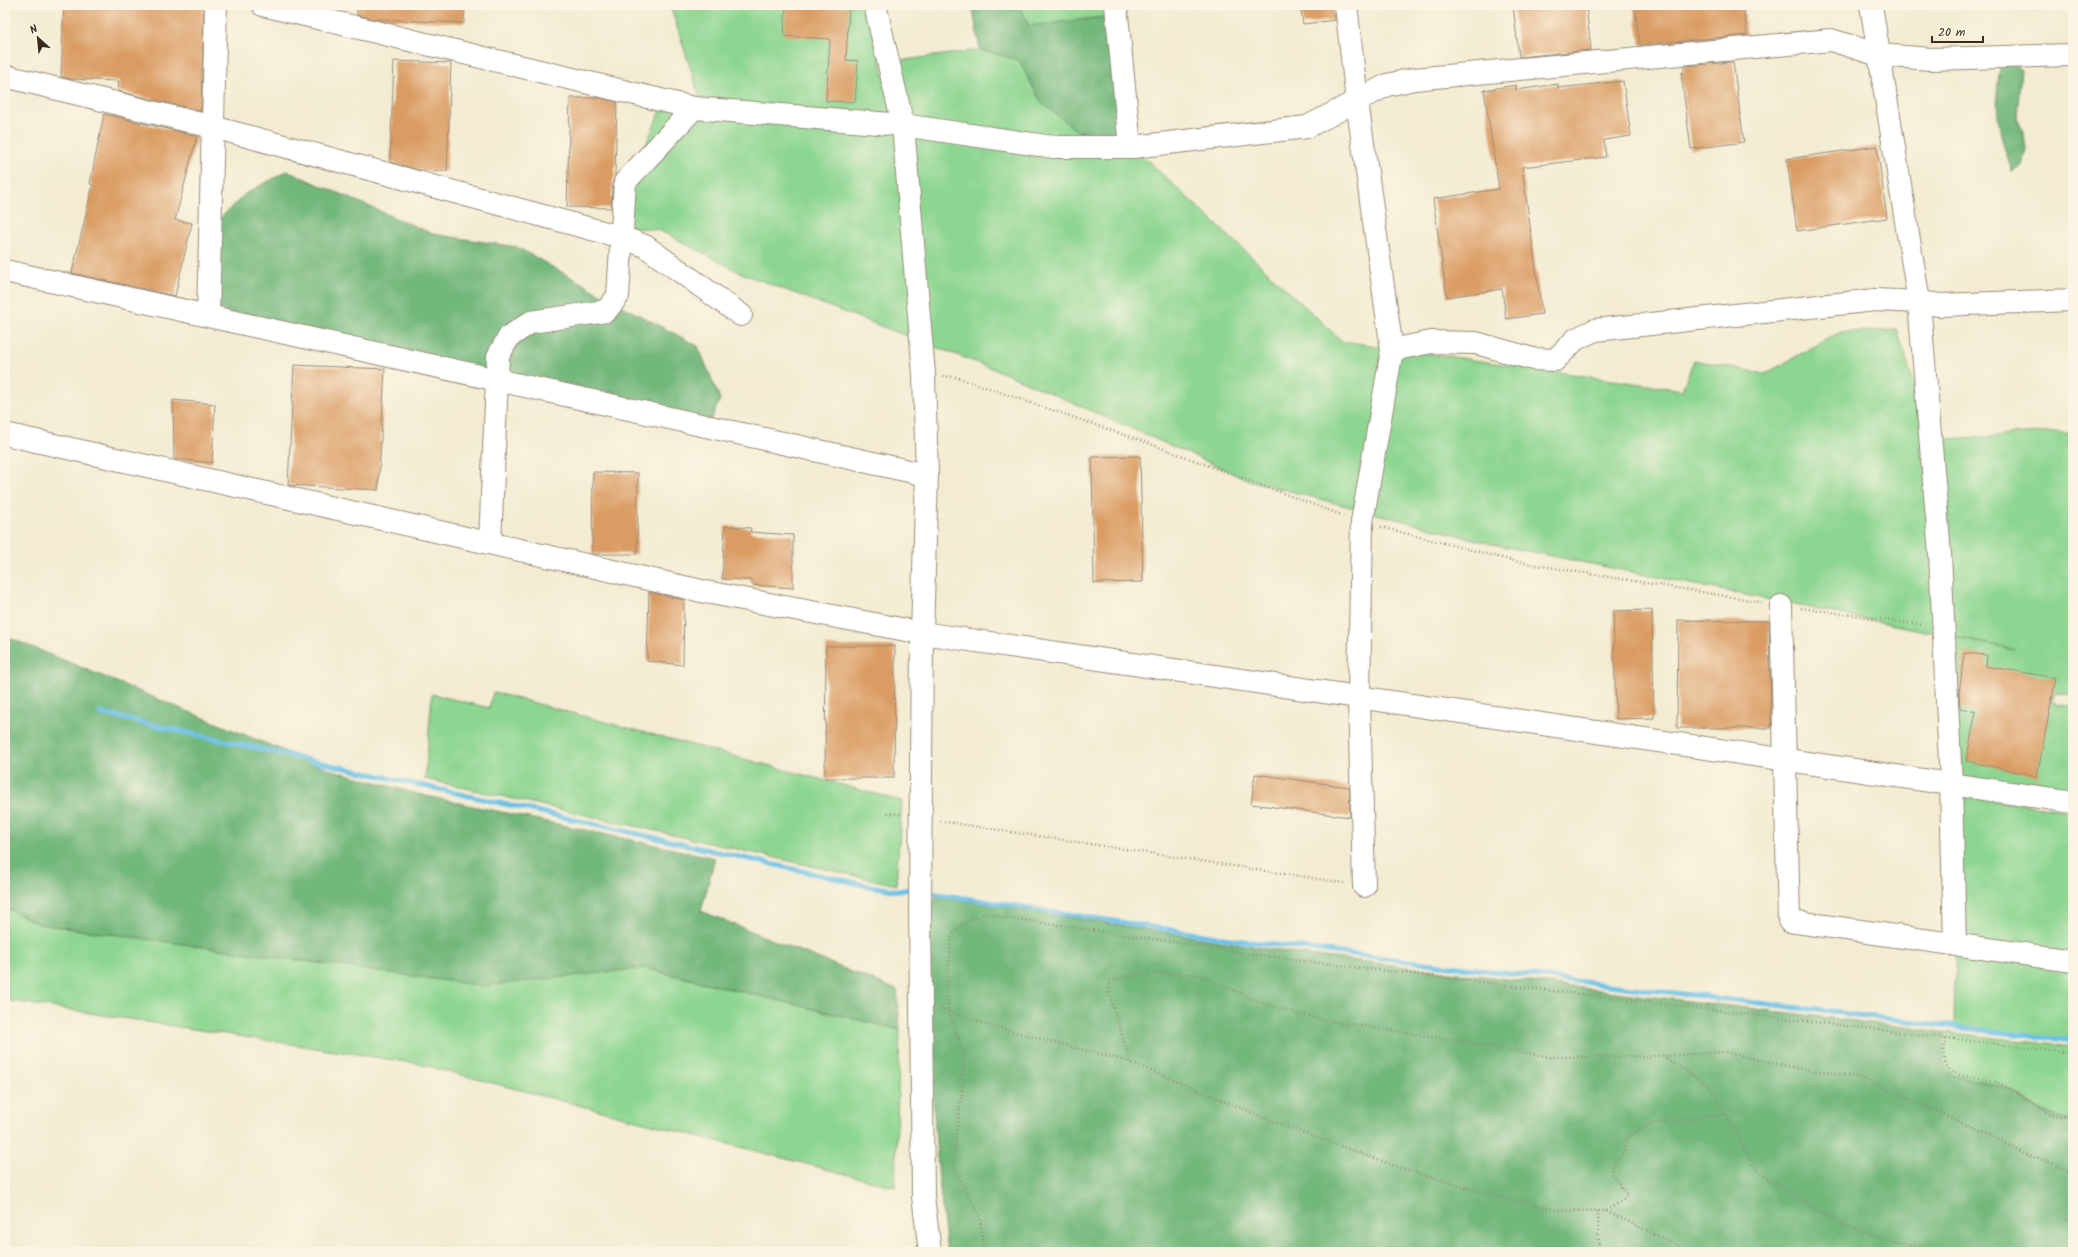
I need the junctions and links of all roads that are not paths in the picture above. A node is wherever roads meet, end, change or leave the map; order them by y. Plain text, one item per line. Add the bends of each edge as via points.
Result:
1 (216, 5) edge
2 (263, 5) edge
3 (875, 5) edge
4 (1116, 5) edge
5 (1346, 5) edge
6 (1871, 5) edge
7 (1880, 55) junction
8 (2073, 55) edge
9 (5, 76) edge
10 (1357, 101) junction
11 (694, 108) junction
12 (903, 125) junction
13 (213, 127) junction
14 (1133, 146) junction
15 (621, 237) junction
16 (5, 271) edge
17 (2073, 300) edge
18 (1919, 302) junction
19 (741, 315) dead end
20 (208, 316) junction
21 (1392, 350) junction
22 (497, 381) junction
23 (5, 434) edge
24 (927, 475) junction
25 (490, 543) junction
26 (1781, 606) road end
27 (922, 633) junction
28 (1359, 697) junction
29 (1786, 759) junction
30 (1951, 784) junction
31 (2073, 802) edge
32 (1364, 886) road end
33 (1955, 945) junction
34 (2073, 961) edge
35 (930, 1252) edge

1 - 13 street
2 - 11 street
3 - 12 street
4 - 14 street via 1129,137
5 - 10 street
6 - 7 street
7 - 8 street via 1931,59
7 - 10 street via 1832,40 1414,79 1387,85
7 - 18 street
9 - 13 street
10 - 14 street via 1307,127
10 - 21 street
11 - 12 street
11 - 15 street via 625,182
12 - 14 street via 1053,147
12 - 24 street via 924,375
13 - 15 street
13 - 20 street
15 - 19 street via 645,246
15 - 22 street via 618,296 606,311 531,322 509,337 498,356
16 - 20 street
17 - 18 street via 1940,305
18 - 21 street via 1875,300 1595,330 1576,339 1555,360 1533,359 1476,343 1431,342
18 - 30 street via 1940,554
20 - 22 street
21 - 28 street via 1362,522
22 - 24 street
22 - 25 street
23 - 25 street
24 - 27 street
25 - 27 street via 706,592
26 - 29 street
27 - 28 street
27 - 35 street via 923,1196
28 - 29 street
28 - 32 street
29 - 30 street
29 - 33 street via 1789,921
30 - 31 street
30 - 33 street
33 - 34 street

